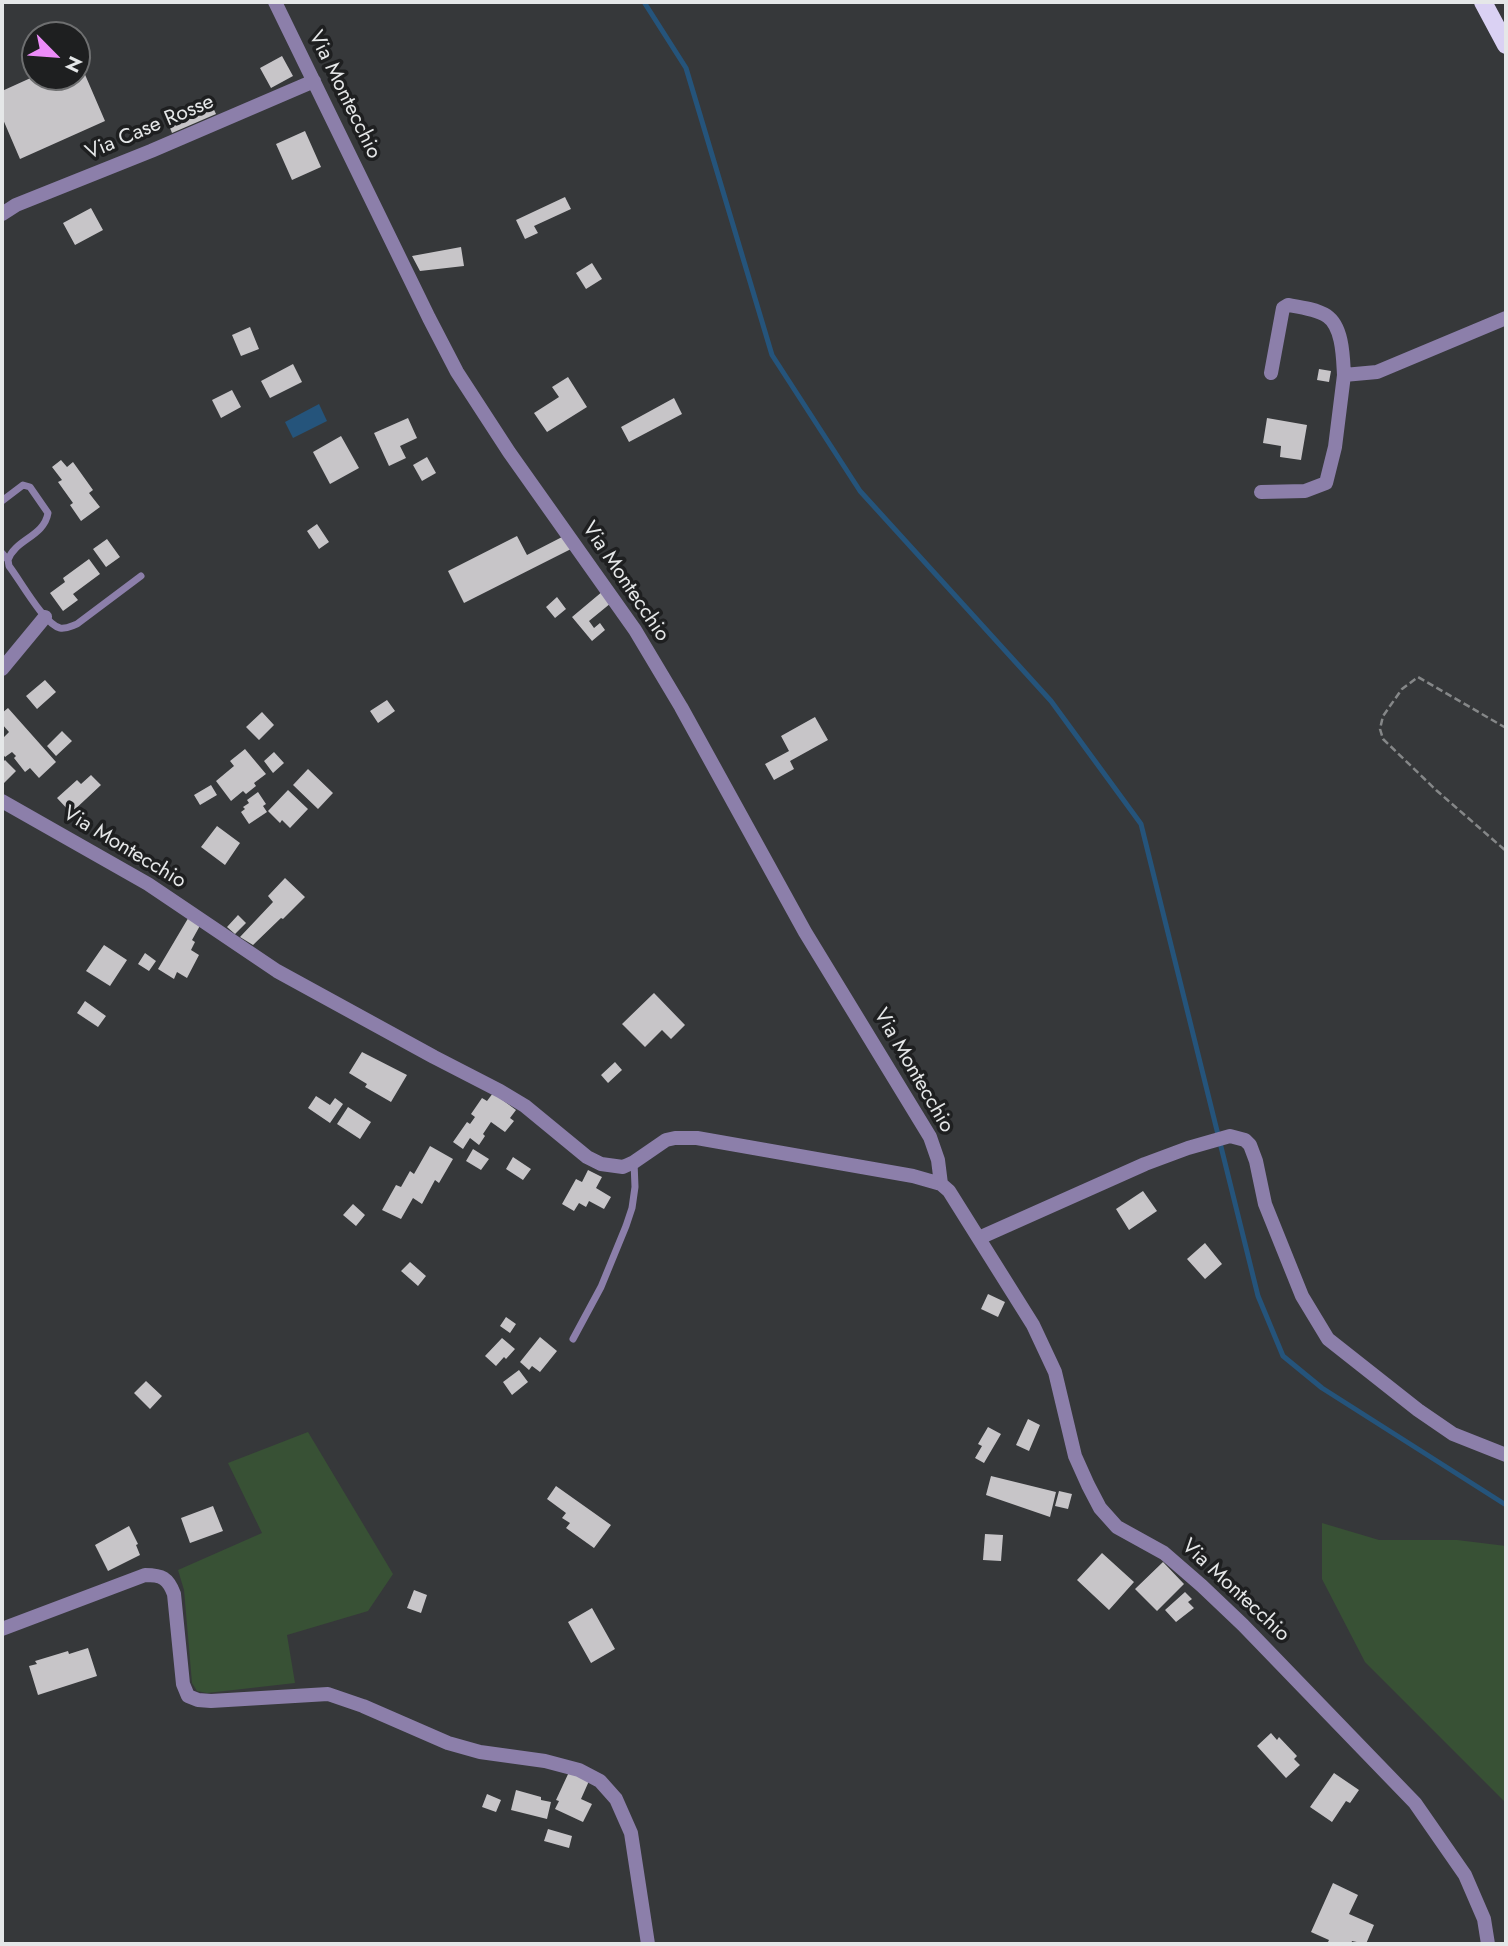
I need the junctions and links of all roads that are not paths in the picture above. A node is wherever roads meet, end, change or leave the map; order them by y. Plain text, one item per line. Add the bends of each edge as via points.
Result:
1 (275, 2) edge
2 (1483, 2) edge
3 (1506, 45) edge
4 (314, 81) junction
5 (2, 214) edge
6 (1506, 318) edge
7 (1271, 373) dead end
8 (1344, 375) junction
9 (1261, 492) dead end
10 (2, 501) edge
11 (5, 556) edge
12 (141, 576) dead end
13 (45, 617) junction
14 (2, 669) edge
15 (2, 802) edge
16 (634, 1161) junction
17 (941, 1184) junction
18 (979, 1238) junction
19 (573, 1339) dead end
20 (1506, 1455) edge
21 (2, 1629) edge
22 (648, 1944) edge
23 (1488, 1944) edge

1 - 4 street, Via Montecchio
2 - 3 main road
4 - 5 street, Via Case Rosse
4 - 17 street, Via Montecchio via 457,372 635,630 681,707 805,932 930,1137
6 - 8 street via 1377,372
7 - 8 street via 1283,308 1288,305 1328,317 1338,332
8 - 9 street via 1326,483 1305,491
10 - 11 lane via 23,485 30,487 48,513 40,530
11 - 13 lane
12 - 13 lane via 77,624 55,626
13 - 14 street
15 - 16 street, Via Montecchio via 148,884 277,971 525,1106 587,1157 611,1167
16 - 17 street, Via Montecchio via 666,1140 697,1138
16 - 19 lane via 635,1187 626,1226
17 - 18 street, Via Montecchio
18 - 20 street via 1188,1148 1230,1136 1245,1140 1302,1296 1328,1339 1453,1434
18 - 23 street, Via Montecchio via 1033,1325 1055,1372 1075,1455 1100,1508 1117,1527 1164,1553 1202,1586 1415,1803 1465,1875 1484,1919
21 - 22 street via 145,1575 160,1575 169,1580 174,1594 188,1696 211,1701 328,1694 448,1743 579,1770 600,1781 616,1799 631,1833

